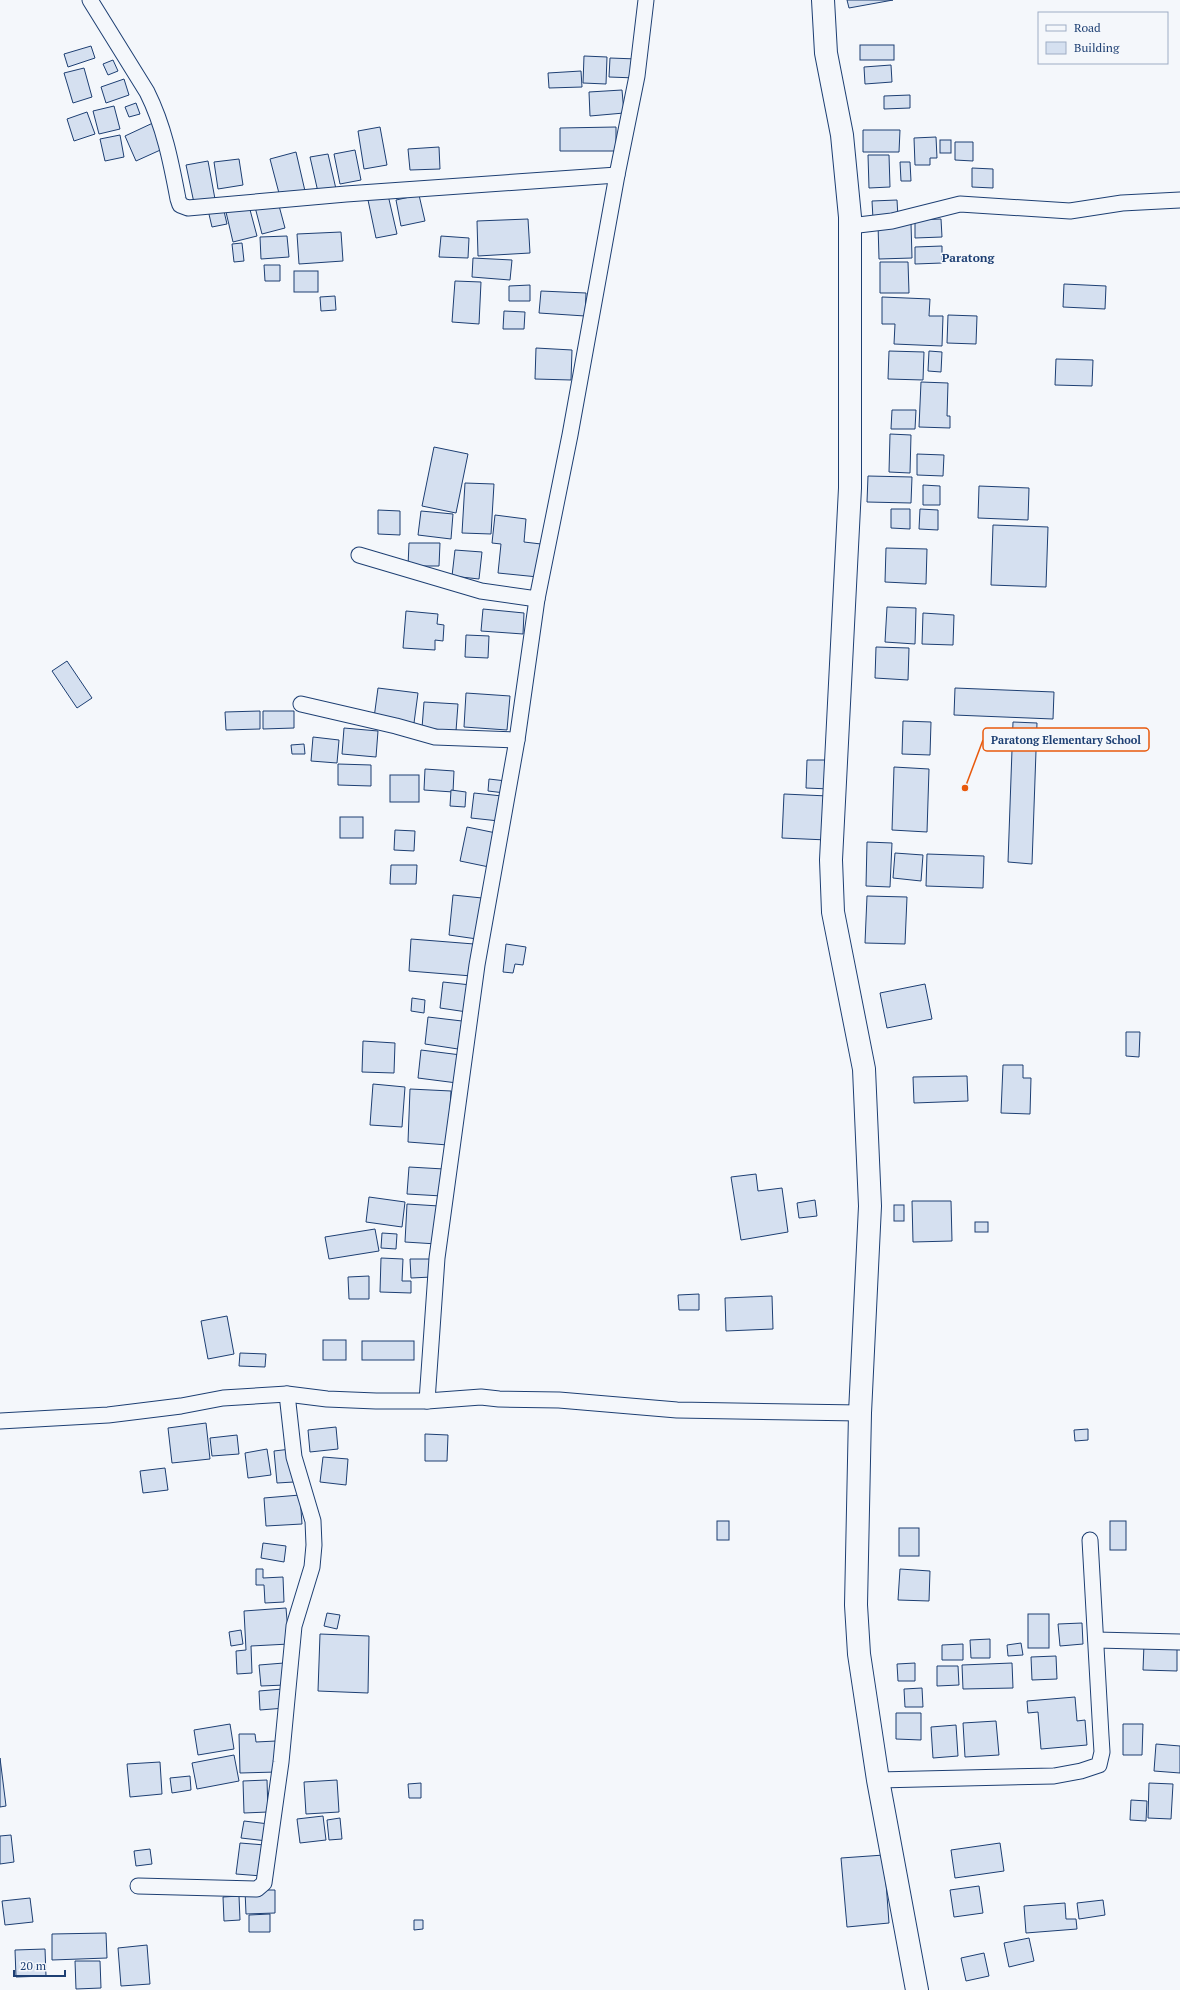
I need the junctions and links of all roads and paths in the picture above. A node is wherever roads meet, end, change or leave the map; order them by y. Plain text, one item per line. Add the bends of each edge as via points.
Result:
1 (90, 0) edge
2 (646, 0) edge
3 (823, 0) edge
4 (617, 175) junction
5 (1180, 200) edge
6 (850, 226) junction
7 (359, 555) dead end
8 (537, 599) junction
9 (300, 704) dead end
10 (517, 740) junction
11 (287, 1394) junction
12 (427, 1401) junction
13 (860, 1413) junction
14 (0, 1421) edge
15 (1090, 1540) dead end
16 (1096, 1640) junction
17 (1180, 1642) edge
18 (878, 1780) junction
19 (138, 1886) dead end
20 (917, 1990) edge

1 - 4 street via 155,107 178,199 184,207
2 - 4 street via 637,76
3 - 6 street via 826,52 847,172
4 - 8 street via 570,435
5 - 6 street via 1122,203 1070,211 960,204 892,221
6 - 13 street via 850,488 831,897 864,1069 870,1206
7 - 8 street via 481,591
8 - 10 street
9 - 10 street via 435,737
10 - 12 street via 477,966 437,1258
11 - 12 street via 327,1399
11 - 14 street via 223,1398 108,1415
11 - 19 street via 294,1457 313,1521 314,1545 312,1567 294,1626 281,1762 264,1883 257,1889
12 - 13 street via 482,1397 559,1400 677,1410
13 - 18 street via 856,1605 861,1669
15 - 16 street
16 - 17 street
16 - 18 street via 1102,1744 1099,1765 1081,1772 1054,1776
18 - 20 street

